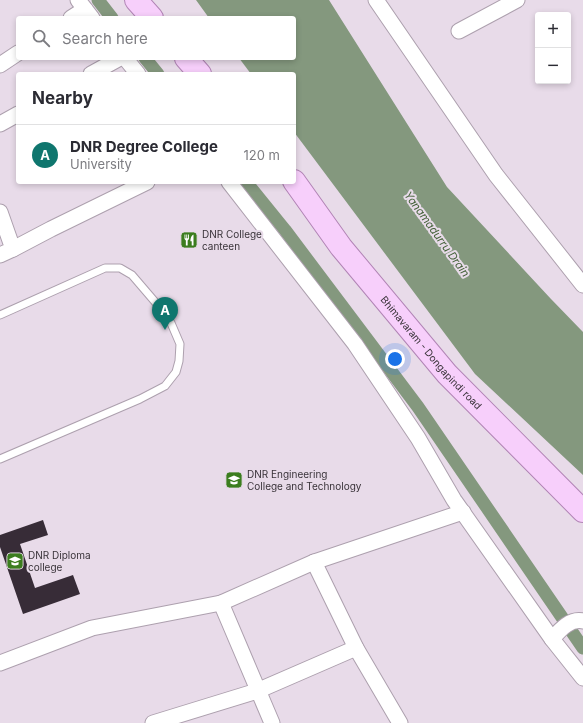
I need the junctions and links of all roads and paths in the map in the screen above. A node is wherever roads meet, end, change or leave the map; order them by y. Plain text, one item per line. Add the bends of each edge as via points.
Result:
1 (136, 0) edge
2 (376, 0) edge
3 (518, 0) edge
4 (85, 9) edge
5 (74, 16) edge
6 (150, 16) edge
7 (459, 31) dead end
8 (16, 54) edge
9 (116, 60) edge
10 (127, 60) edge
11 (188, 60) edge
12 (0, 65) edge
13 (95, 72) edge
14 (136, 72) edge
15 (198, 72) edge
16 (16, 115) edge
17 (0, 124) edge
18 (143, 184) edge
19 (232, 184) edge
20 (296, 184) edge
21 (0, 212) edge
22 (6, 252) edge
23 (583, 285) edge
24 (0, 315) edge
25 (0, 459) edge
26 (583, 511) edge
27 (463, 512) junction
28 (314, 562) junction
29 (221, 603) junction
30 (577, 621) edge
31 (555, 636) junction
32 (356, 648) junction
33 (0, 663) edge
34 (583, 678) edge
35 (257, 691) junction
36 (171, 720) edge
37 (153, 723) edge
38 (272, 723) edge
39 (400, 723) edge

1 - 6 main road
2 - 23 street via 496,175
3 - 7 street
4 - 5 street
8 - 12 street
9 - 13 street
10 - 14 street
11 - 15 main road
16 - 17 street
18 - 22 street
19 - 27 street via 354,344 418,438
20 - 26 main road, Bhimavaram - Dongapindi road via 341,247 446,374
21 - 22 street
24 - 25 lane via 105,268 120,268 132,275 162,310 175,328 180,344 176,372 165,386
27 - 28 street
27 - 31 street
28 - 29 street
28 - 32 street
29 - 33 street via 92,628
29 - 35 street
30 - 31 street
31 - 34 street
32 - 35 street
32 - 39 street
35 - 36 street
35 - 38 street
36 - 37 street

